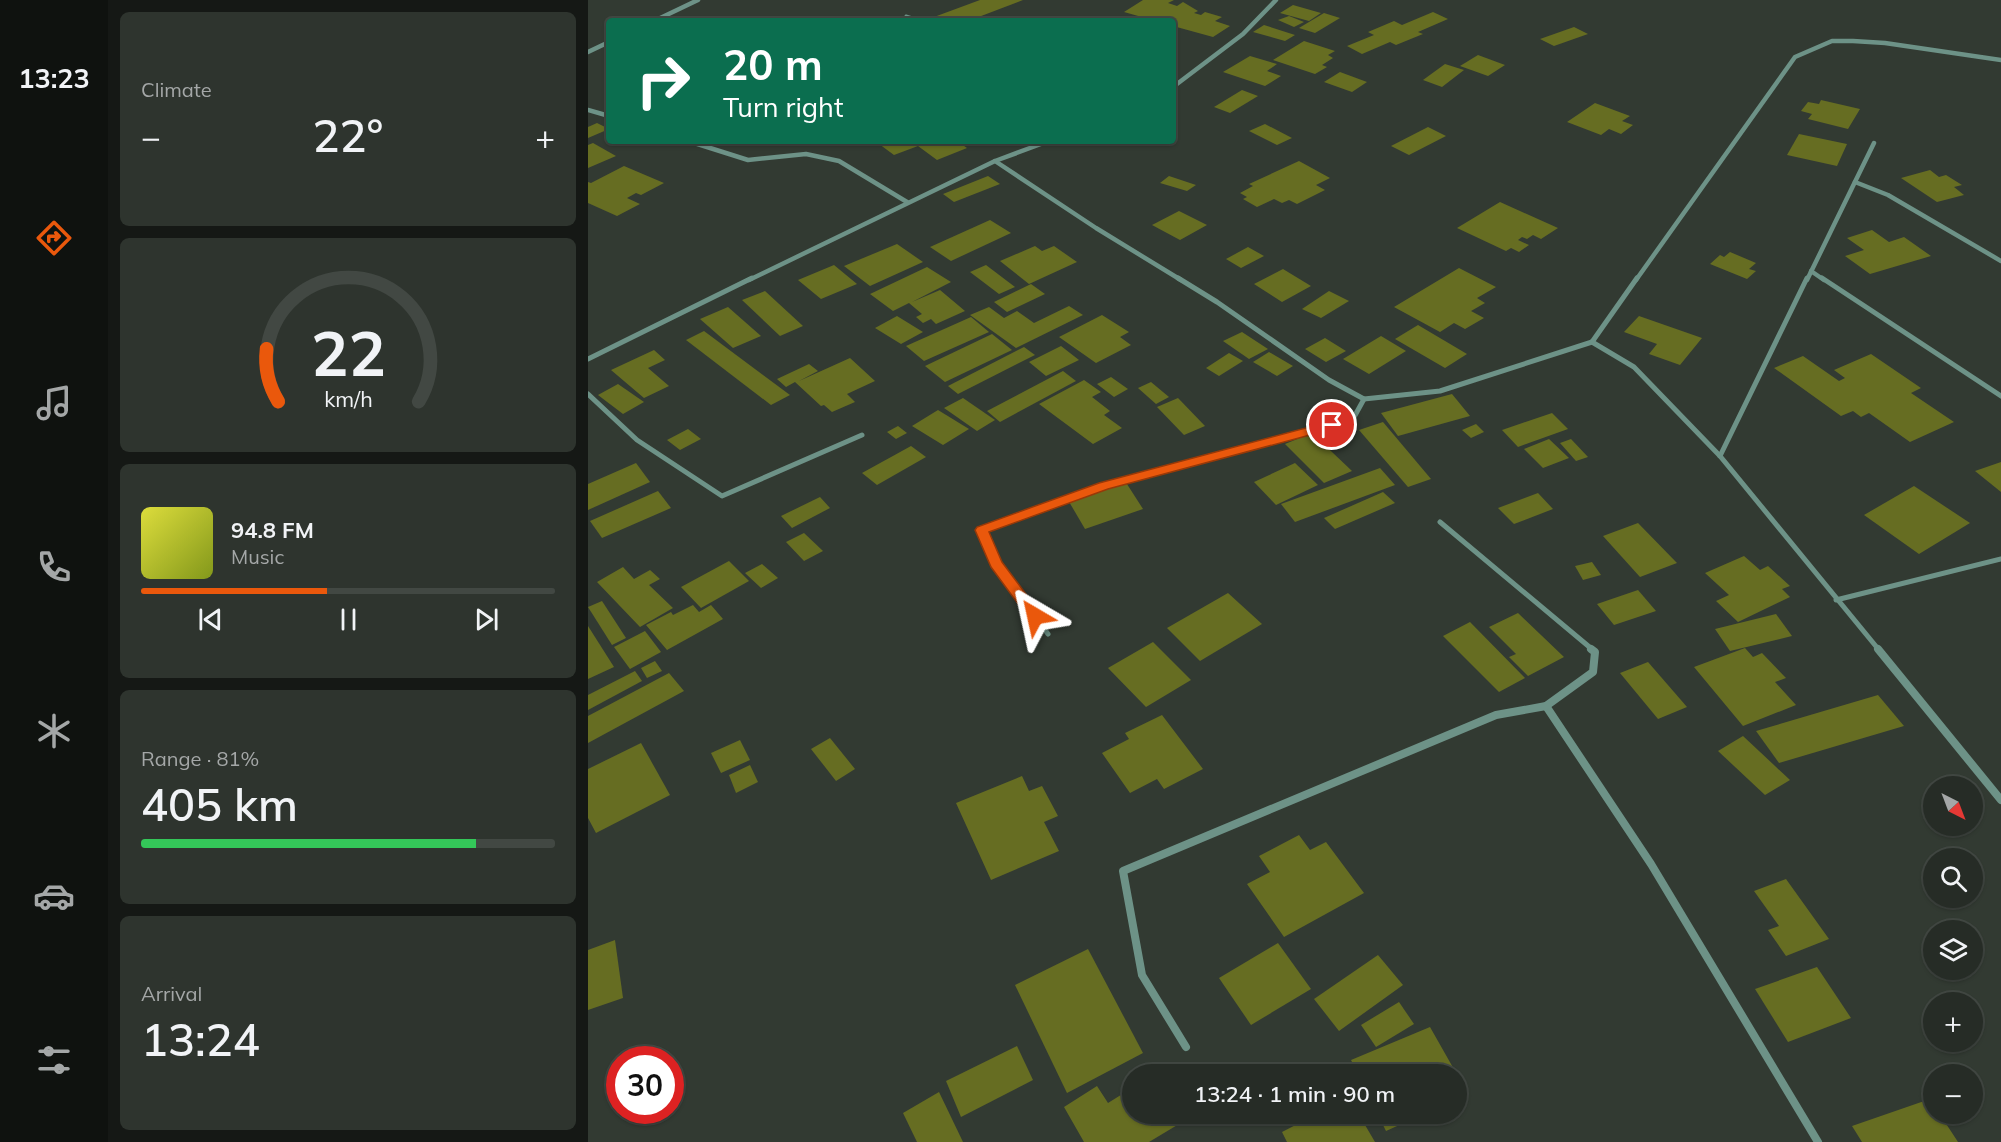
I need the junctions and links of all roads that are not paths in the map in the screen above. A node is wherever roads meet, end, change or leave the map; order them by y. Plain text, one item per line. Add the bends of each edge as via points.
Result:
1 (699, 0) edge
2 (1276, 0) edge
3 (906, 16) dead end
4 (660, 18) edge
5 (912, 18) edge
6 (606, 43) edge
7 (588, 52) edge
8 (2001, 60) edge
9 (1176, 85) edge
10 (588, 110) edge
11 (606, 115) edge
12 (1874, 143) dead end
13 (697, 144) edge
14 (1040, 144) edge
15 (995, 161) junction
16 (1855, 182) junction
17 (907, 202) junction
18 (2001, 261) edge
19 (1811, 271) junction
20 (1592, 342) junction
21 (588, 359) edge
22 (588, 394) edge
23 (2001, 396) edge
24 (1364, 399) junction
25 (862, 435) dead end
26 (1720, 456) junction
27 (1440, 522) dead end
28 (2001, 559) edge
29 (1836, 600) junction
30 (1048, 634) dead end
31 (1545, 706) junction
32 (2001, 800) edge
33 (1186, 1047) dead end
34 (1818, 1142) edge

1 - 4 street
2 - 9 street
3 - 5 lane
6 - 7 street
8 - 20 street via 1853,41 1832,41 1795,57
10 - 11 street
12 - 16 street
13 - 17 street via 748,160 806,154 839,161
14 - 15 street
15 - 17 street
15 - 24 street via 1217,302 1329,380
16 - 18 street via 1888,195
16 - 19 street
17 - 21 street
19 - 23 street
19 - 26 street
20 - 24 street via 1440,391
20 - 26 street via 1634,367
22 - 25 street via 637,440 722,496
24 - 30 street via 1353,419 1104,486 982,530 996,563
26 - 29 street
27 - 31 street via 1595,652 1593,672
28 - 29 street
29 - 32 street
31 - 33 street via 1496,715 1123,872 1142,975
31 - 34 street via 1651,864

